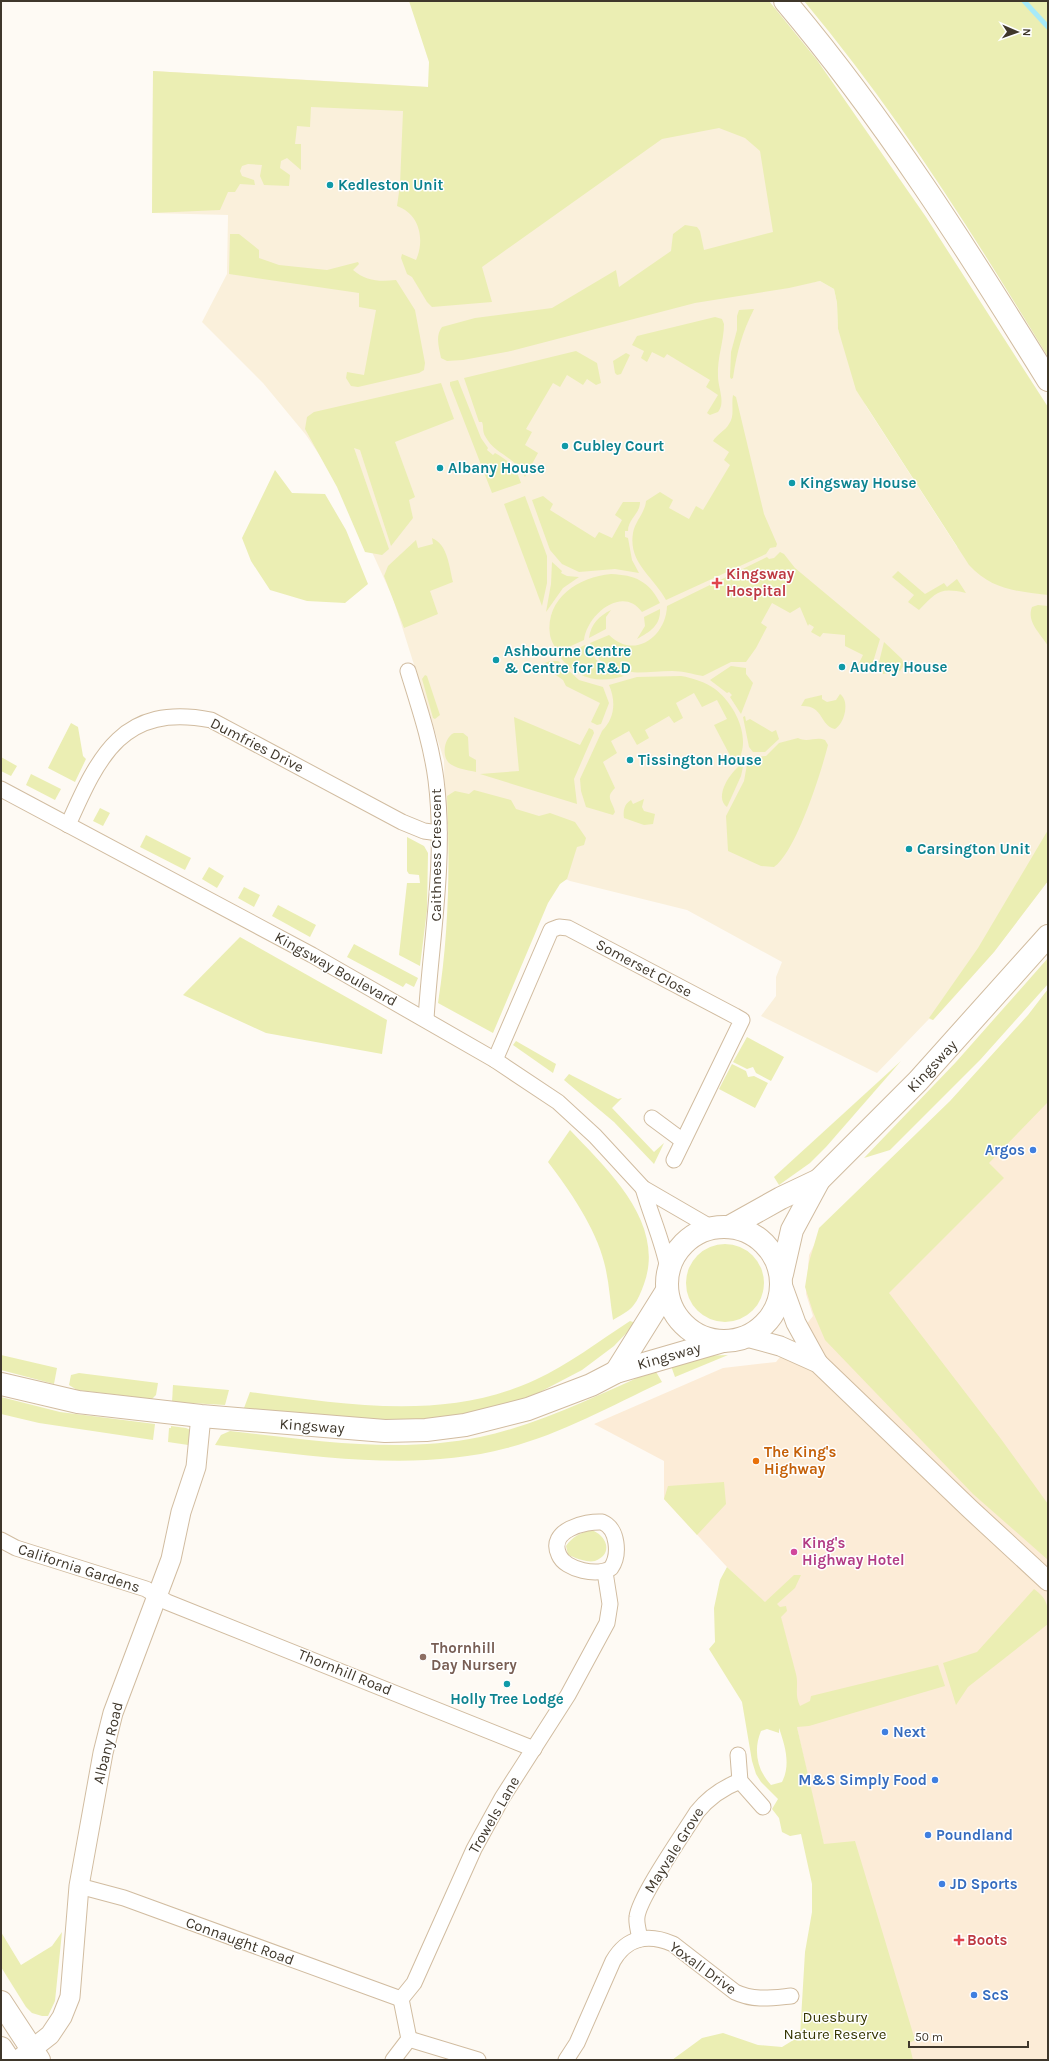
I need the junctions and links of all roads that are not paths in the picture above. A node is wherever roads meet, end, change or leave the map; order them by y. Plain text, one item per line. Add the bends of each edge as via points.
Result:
1 (785, 1) edge
2 (1048, 380) edge
3 (408, 671) dead end
4 (1, 789) edge
5 (68, 825) junction
6 (439, 833) junction
7 (1045, 938) edge
8 (426, 1019) junction
9 (496, 1060) junction
10 (652, 1118) dead end
11 (683, 1141) junction
12 (674, 1160) dead end
13 (819, 1180) junction
14 (643, 1188) junction
15 (720, 1227) junction
16 (668, 1270) junction
17 (782, 1281) junction
18 (666, 1292) junction
19 (748, 1337) junction
20 (723, 1341) junction
21 (818, 1363) junction
22 (616, 1372) junction
23 (1, 1384) edge
24 (201, 1416) junction
25 (1, 1540) edge
26 (605, 1572) dead end
27 (1048, 1581) edge
28 (157, 1597) junction
29 (534, 1749) junction
30 (738, 1755) dead end
31 (740, 1781) junction
32 (763, 1807) dead end
33 (79, 1886) junction
34 (640, 1939) junction
35 (791, 1996) dead end
36 (401, 1999) junction
37 (1, 2002) edge
38 (410, 2040) junction
39 (1, 2048) edge
40 (30, 2057) edge
41 (9, 2060) edge
42 (393, 2060) edge
43 (478, 2060) edge
44 (566, 2060) edge

1 - 2 main road via 838,65 876,118 994,292
3 - 6 street, Caithness Crescent via 431,748
4 - 5 street, Kingsway Boulevard
5 - 6 street, Dumfries Drive via 82,793 110,747 141,724 158,718 177,716 211,720 402,822 424,831
5 - 8 street, Kingsway Boulevard
6 - 8 street, Caithness Crescent via 439,884
7 - 13 main road, Kingsway via 918,1082
8 - 9 street, Kingsway Boulevard via 436,1028
9 - 11 street, Somerset Close via 551,930 559,927 568,928 742,1020
9 - 14 street, Kingsway Boulevard via 558,1102 595,1136
10 - 11 street
11 - 12 street, Somerset Close
13 - 15 main road, Kingsway
13 - 17 main road, Kingsway via 792,1230
14 - 15 street
14 - 16 street via 664,1248
15 - 16 main road via 688,1238
15 - 17 main road via 750,1233 764,1243 776,1258
16 - 18 main road
17 - 19 main road via 779,1301 767,1322
17 - 21 street via 796,1323
18 - 20 main road via 681,1320 692,1329
18 - 22 main road, Kingsway
19 - 20 main road
19 - 21 street via 780,1346
20 - 22 main road, Kingsway
21 - 27 street
22 - 24 main road, Kingsway via 591,1385 528,1409 465,1425 426,1430 385,1431
23 - 24 main road, Kingsway via 78,1402
24 - 28 street, Albany Road via 196,1467 181,1512 171,1559
25 - 28 street, California Gardens via 16,1548 146,1589
26 - 29 street, Trowels Lane via 610,1604 606,1623 568,1695
28 - 29 street, Thornhill Road
28 - 33 street, Albany Road via 113,1713 94,1799
29 - 36 street, Trowels Lane via 502,1798 474,1849 414,1983
30 - 31 street
31 - 32 street
31 - 34 street, Mayvale Grove via 714,1794 697,1812 649,1889 639,1910 637,1917
33 - 36 street, Connaught Road via 124,1898
33 - 40 street, Albany Road via 70,1997 57,2026
34 - 35 street, Yoxall Drive via 661,1939 673,1944 735,1992 744,1996 767,1999
34 - 44 street, Yoxall Drive via 628,1943 619,1950 612,1961 577,2043
36 - 38 street
37 - 40 main road
38 - 42 street
38 - 43 street
39 - 41 main road

